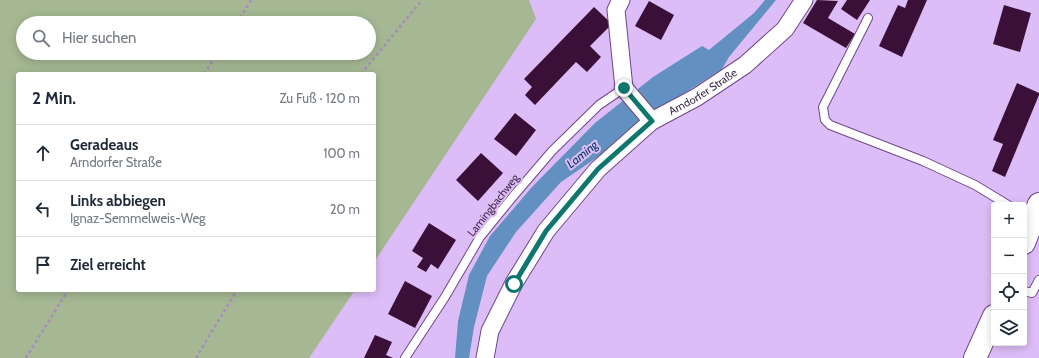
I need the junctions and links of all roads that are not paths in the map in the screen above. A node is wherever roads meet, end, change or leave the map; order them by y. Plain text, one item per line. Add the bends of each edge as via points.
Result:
1 (621, 0) edge
2 (804, 0) edge
3 (868, 18) dead end
4 (624, 88) junction
5 (652, 121) junction
6 (1003, 202) edge
7 (1034, 216) edge
8 (1026, 238) edge
9 (1039, 280) edge
10 (1027, 291) edge
11 (991, 323) edge
12 (405, 358) edge
13 (485, 358) edge
14 (975, 358) edge

1 - 4 street via 616,10
2 - 5 street, Arndorfer Straße via 785,29 745,65 697,97
3 - 6 lane via 823,107 825,120 830,125 975,184
4 - 5 street
4 - 12 lane, Lamingbachweg via 599,104 552,151 480,237
5 - 13 street, Arndorfer Straße via 598,169 546,231 514,284 490,331
7 - 8 main road
9 - 10 lane via 1032,293
11 - 14 main road

